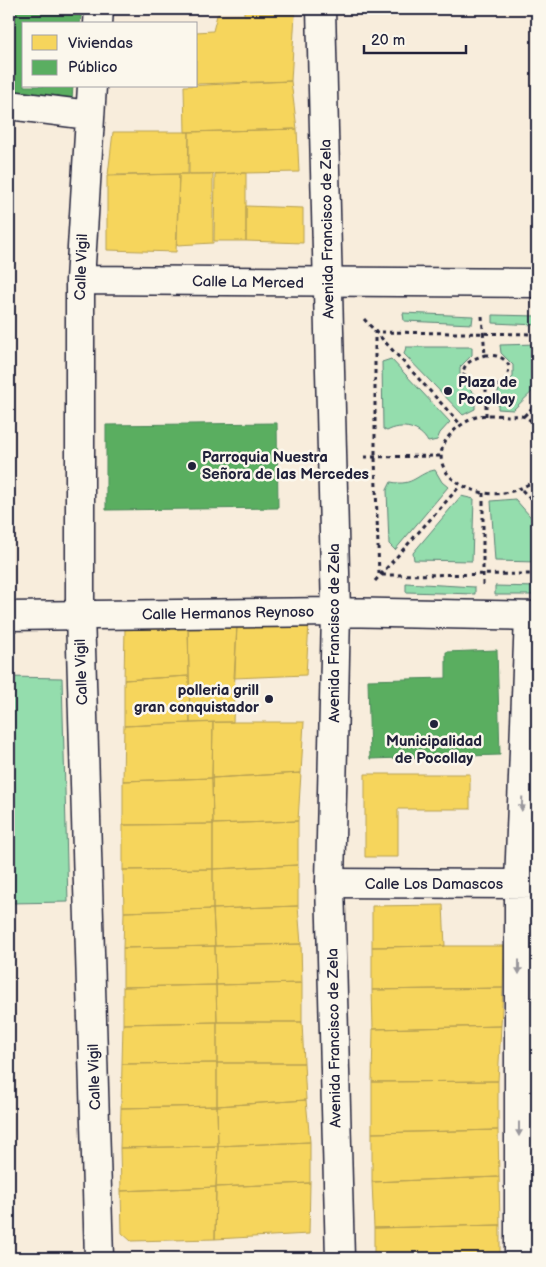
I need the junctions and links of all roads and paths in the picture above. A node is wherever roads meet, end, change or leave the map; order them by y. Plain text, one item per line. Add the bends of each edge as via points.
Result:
1 (99, 9) edge
2 (321, 9) edge
3 (98, 22) edge
4 (92, 88) edge
5 (9, 105) edge
6 (89, 115) junction
7 (80, 280) junction
8 (328, 283) junction
9 (537, 283) edge
10 (482, 316) dead end
11 (364, 319) dead end
12 (375, 332) junction
13 (483, 334) junction
14 (537, 334) edge
15 (484, 355) junction
16 (486, 388) junction
17 (537, 403) edge
18 (486, 416) junction
19 (524, 416) junction
20 (462, 426) junction
21 (537, 427) edge
22 (440, 456) junction
23 (358, 457) dead end
24 (375, 458) junction
25 (537, 479) edge
26 (460, 486) junction
27 (522, 490) junction
28 (483, 493) junction
29 (537, 506) edge
30 (537, 574) edge
31 (379, 575) junction
32 (483, 575) junction
33 (369, 587) dead end
34 (483, 595) dead end
35 (336, 612) junction
36 (80, 614) junction
37 (9, 616) edge
38 (533, 616) edge
39 (330, 883) junction
40 (528, 884) edge
41 (99, 1258) edge
42 (340, 1258) edge
43 (520, 1258) edge

1 - 3 street
2 - 8 street, Avenida Francisco de Zela
4 - 6 street, Calle Vigil
5 - 6 street
6 - 7 street, Calle Vigil
7 - 8 street, Calle La Merced
7 - 36 street, Calle Vigil
8 - 9 street, Calle La Merced
8 - 35 street, Avenida Francisco de Zela
10 - 13 path
11 - 12 path
12 - 13 path
12 - 20 path
12 - 24 path
13 - 14 path
13 - 15 path
15 - 16 path via 469,362 463,373 470,384
15 - 16 path via 496,355 509,366 507,377 502,382
16 - 18 path
17 - 19 path
18 - 19 path
18 - 20 path via 477,417
19 - 21 path
20 - 22 path via 444,443
22 - 24 path
22 - 26 path via 441,466
23 - 24 path
24 - 31 path
25 - 27 path
26 - 28 path
26 - 31 path
27 - 28 path
27 - 29 path
28 - 32 path
30 - 32 path
31 - 32 path
31 - 33 path
32 - 34 path
35 - 36 street, Calle Hermanos Reynoso
35 - 38 street, Calle Hermanos Reynoso
35 - 39 street, Avenida Francisco de Zela
36 - 37 street, Calle Hermanos Reynoso
36 - 41 street, Calle Vigil
38 -> 40 street
39 - 40 street, Calle Los Damascos
39 - 42 street, Avenida Francisco de Zela
40 -> 43 street

